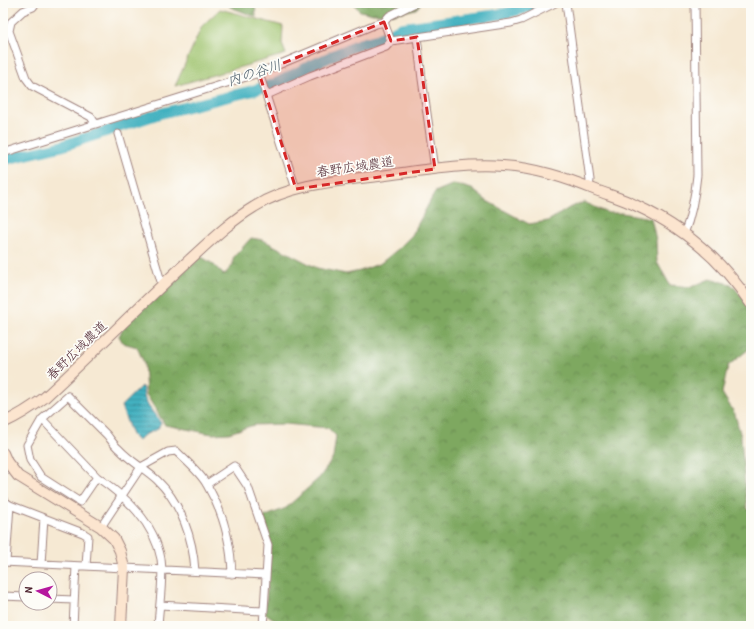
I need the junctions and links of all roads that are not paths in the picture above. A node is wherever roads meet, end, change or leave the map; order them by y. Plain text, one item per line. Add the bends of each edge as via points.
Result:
1 (36, 3) edge
2 (415, 3) edge
3 (556, 3) edge
4 (566, 3) edge
5 (695, 3) edge
6 (384, 24) junction
7 (417, 37) junction
8 (390, 39) junction
9 (260, 75) junction
10 (266, 94) junction
11 (95, 123) junction
12 (118, 134) dead end
13 (3, 152) edge
14 (435, 169) junction
15 (589, 187) junction
16 (296, 189) junction
17 (684, 234) junction
18 (162, 285) junction
19 (751, 304) edge
20 (42, 419) junction
21 (3, 423) edge
22 (3, 453) edge
23 (141, 467) junction
24 (97, 477) junction
25 (207, 484) junction
26 (121, 496) junction
27 (3, 500) edge
28 (10, 505) junction
29 (44, 518) junction
30 (101, 527) junction
31 (4, 562) edge
32 (41, 564) junction
33 (76, 566) junction
34 (86, 566) junction
35 (124, 568) junction
36 (162, 570) junction
37 (195, 571) junction
38 (232, 574) junction
39 (266, 575) junction
40 (3, 596) edge
41 (18, 597) edge
42 (58, 599) edge
43 (74, 600) junction
44 (160, 605) junction
45 (263, 611) junction
46 (73, 626) edge
47 (121, 626) edge
48 (158, 626) edge
49 (262, 626) edge

1 - 11 street via 11,22 9,31 26,78 32,86 91,117
2 - 6 street via 389,16
3 - 7 street via 511,23
4 - 15 street
5 - 17 street via 697,175 690,220
6 - 8 street
6 - 9 street via 376,24
7 - 8 street
7 - 14 street
8 - 10 street via 386,47
9 - 10 street
9 - 11 street
10 - 16 street
11 - 13 street
12 - 18 street
14 - 15 street, 春野広域農道 via 505,166 565,178
14 - 16 street, 春野広域農道 via 338,180
15 - 17 street, 春野広域農道 via 634,204
16 - 18 street, 春野広域農道 via 255,206 236,219
17 - 19 street, 春野広域農道 via 727,271
18 - 21 street, 春野広域農道 via 44,398
20 - 23 street via 68,396 118,449
20 - 24 street
20 - 24 street via 27,445 30,460 41,477 80,502
22 - 30 street via 18,476
23 - 25 street via 168,452 176,451
23 - 26 street
23 - 37 street via 158,481 180,511 189,532
24 - 26 street
25 - 38 street via 226,533 231,553
25 - 39 street via 234,466 248,487 268,545
26 - 30 street
26 - 36 street via 146,522 157,547
27 - 28 street
28 - 29 street
28 - 31 street
29 - 32 street
29 - 34 street via 88,536
30 - 35 street via 114,539
31 - 32 street
32 - 33 street
33 - 34 street
33 - 43 street
34 - 35 street
35 - 36 street
35 - 47 street
36 - 37 street
36 - 44 street
37 - 38 street
38 - 39 street
39 - 45 street
40 - 41 street
42 - 43 street
43 - 46 street
44 - 45 street
44 - 48 street
45 - 49 street

